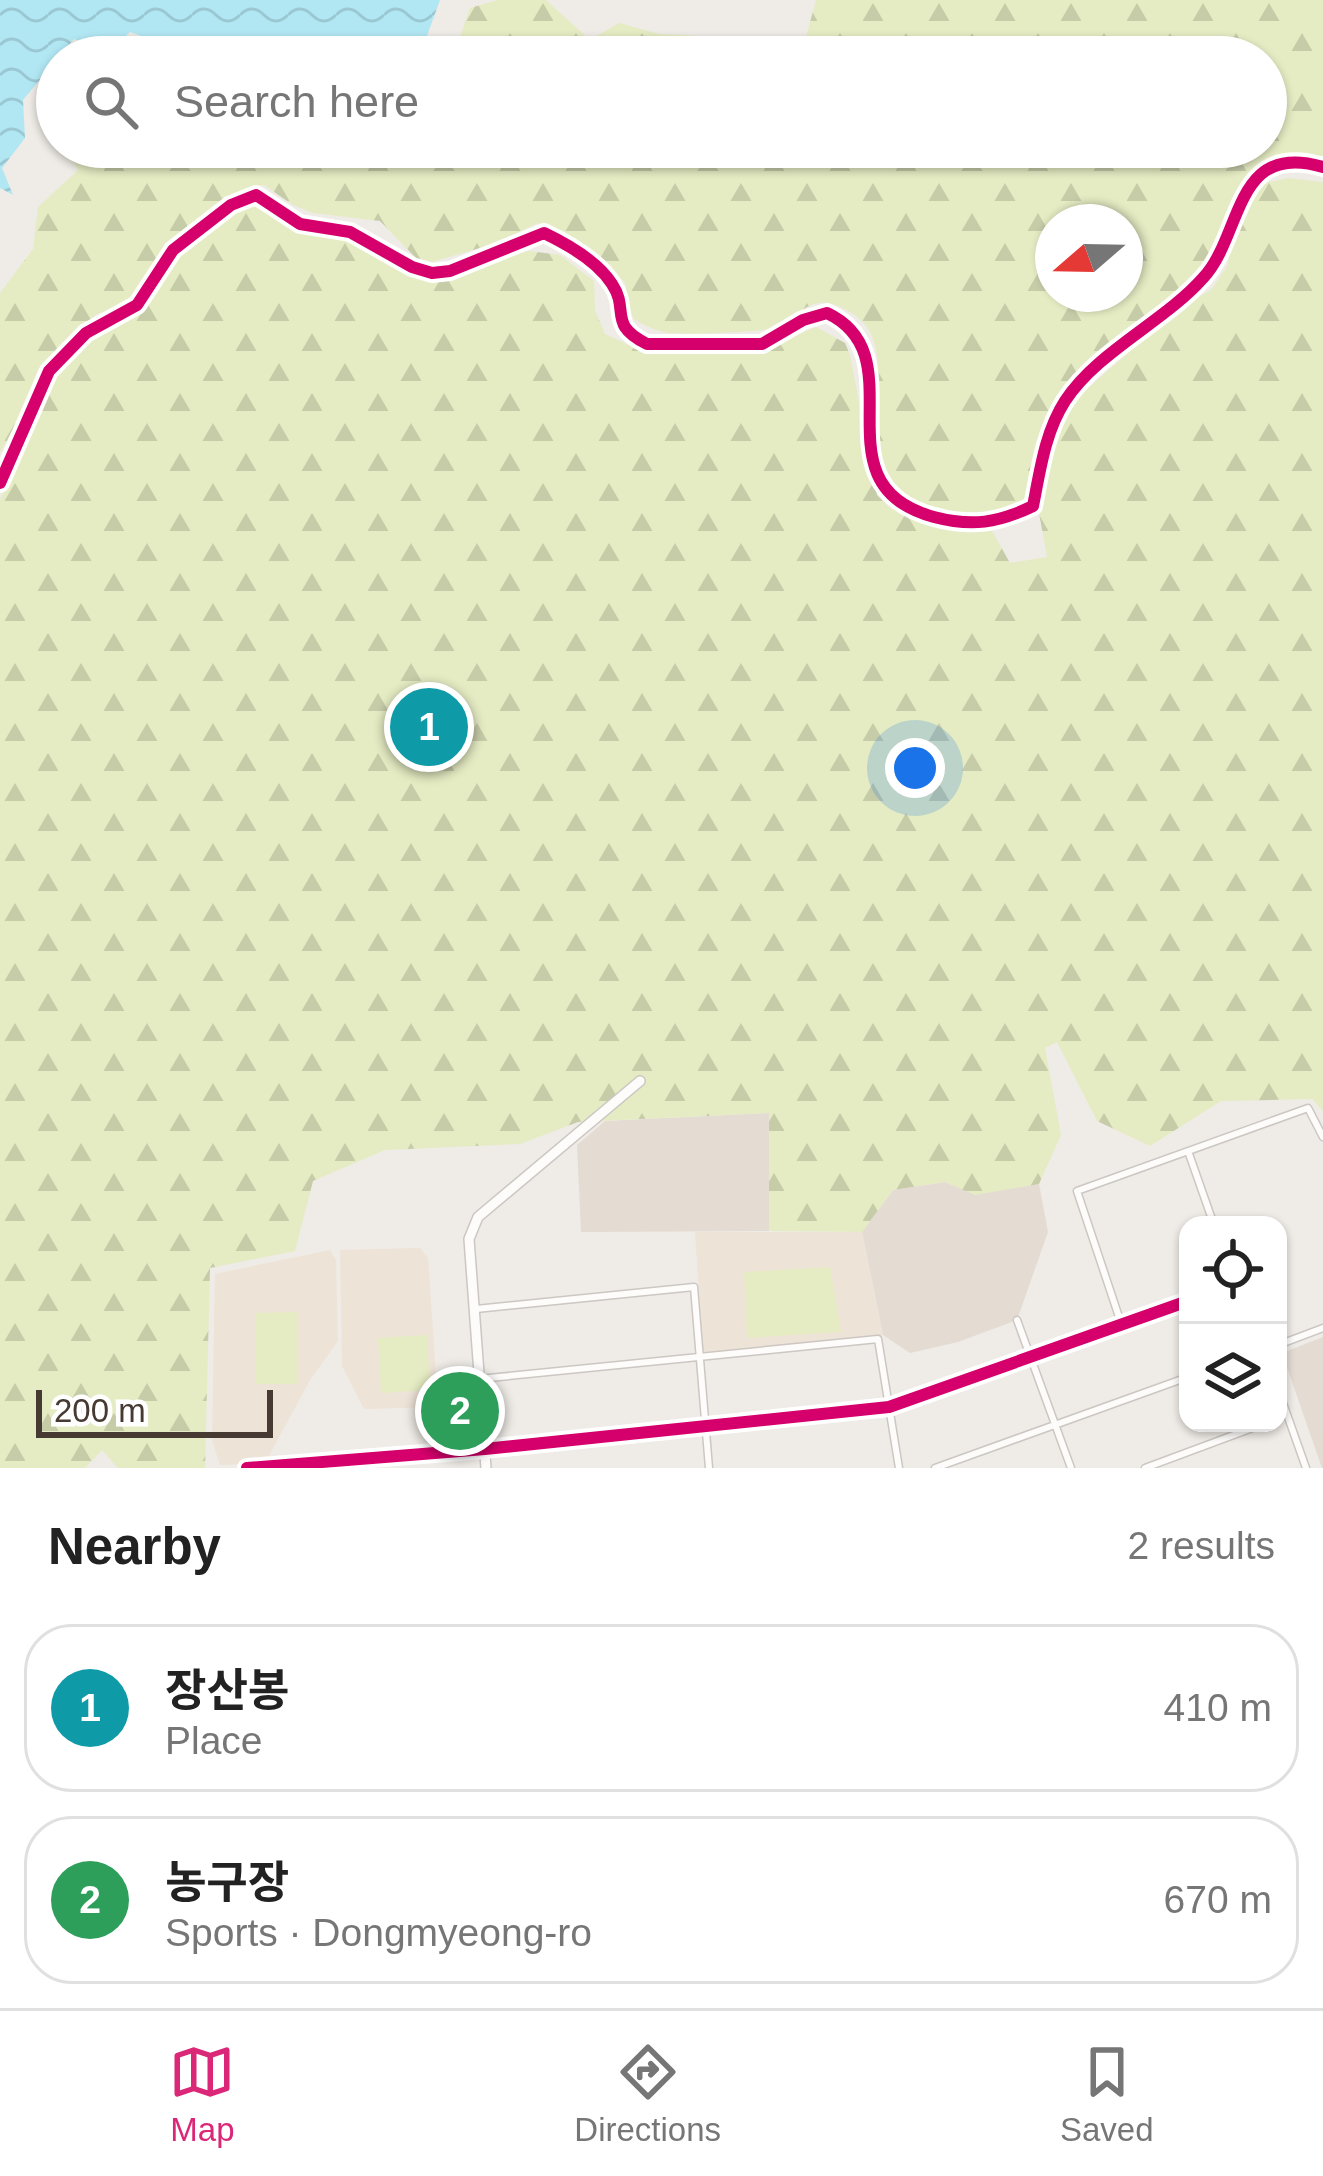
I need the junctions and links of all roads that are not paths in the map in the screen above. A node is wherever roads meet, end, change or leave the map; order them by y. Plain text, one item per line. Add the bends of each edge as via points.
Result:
1 (1287, 163) edge
2 (1323, 167) edge
3 (1275, 168) edge
4 (0, 483) edge
5 (640, 1081) dead end
6 (1323, 1137) edge
7 (1188, 1151) junction
8 (1211, 1216) edge
9 (1179, 1304) edge
10 (473, 1310) junction
11 (1017, 1320) dead end
12 (1122, 1324) junction
13 (1323, 1328) edge
14 (1287, 1342) edge
15 (700, 1357) junction
16 (1030, 1357) junction
17 (478, 1378) junction
18 (1179, 1380) edge
19 (890, 1407) junction
20 (1288, 1415) edge
21 (1055, 1424) junction
22 (705, 1426) junction
23 (1242, 1432) edge
24 (485, 1449) junction
25 (247, 1468) edge
26 (486, 1468) edge
27 (709, 1468) edge
28 (899, 1468) edge
29 (935, 1468) edge
30 (1071, 1468) edge
31 (1145, 1468) edge
32 (1306, 1468) edge

1 - 2 street
3 - 4 street via 1254,182 1201,281 1066,399 1048,435 1034,506 992,523 929,516 884,490 872,454 865,352 851,329 827,313 761,344 647,344 620,325 615,287 602,272 544,233 432,273 350,232 300,224 256,195 173,250 136,305 86,333 50,371
5 - 10 street via 478,1217 469,1239
6 - 7 street via 1308,1108
7 - 8 street
7 - 12 street via 1078,1191
9 - 12 street
10 - 15 street via 694,1287
10 - 17 street
11 - 16 street
12 - 16 street
13 - 14 street
15 - 17 street
15 - 19 street via 878,1339
15 - 22 street
16 - 19 street
16 - 21 street
17 - 24 street
18 - 21 street
19 - 22 street
19 - 28 street
20 - 32 street
21 - 29 street
21 - 30 street
22 - 24 street
22 - 27 street
23 - 31 street
24 - 25 street
24 - 26 street

